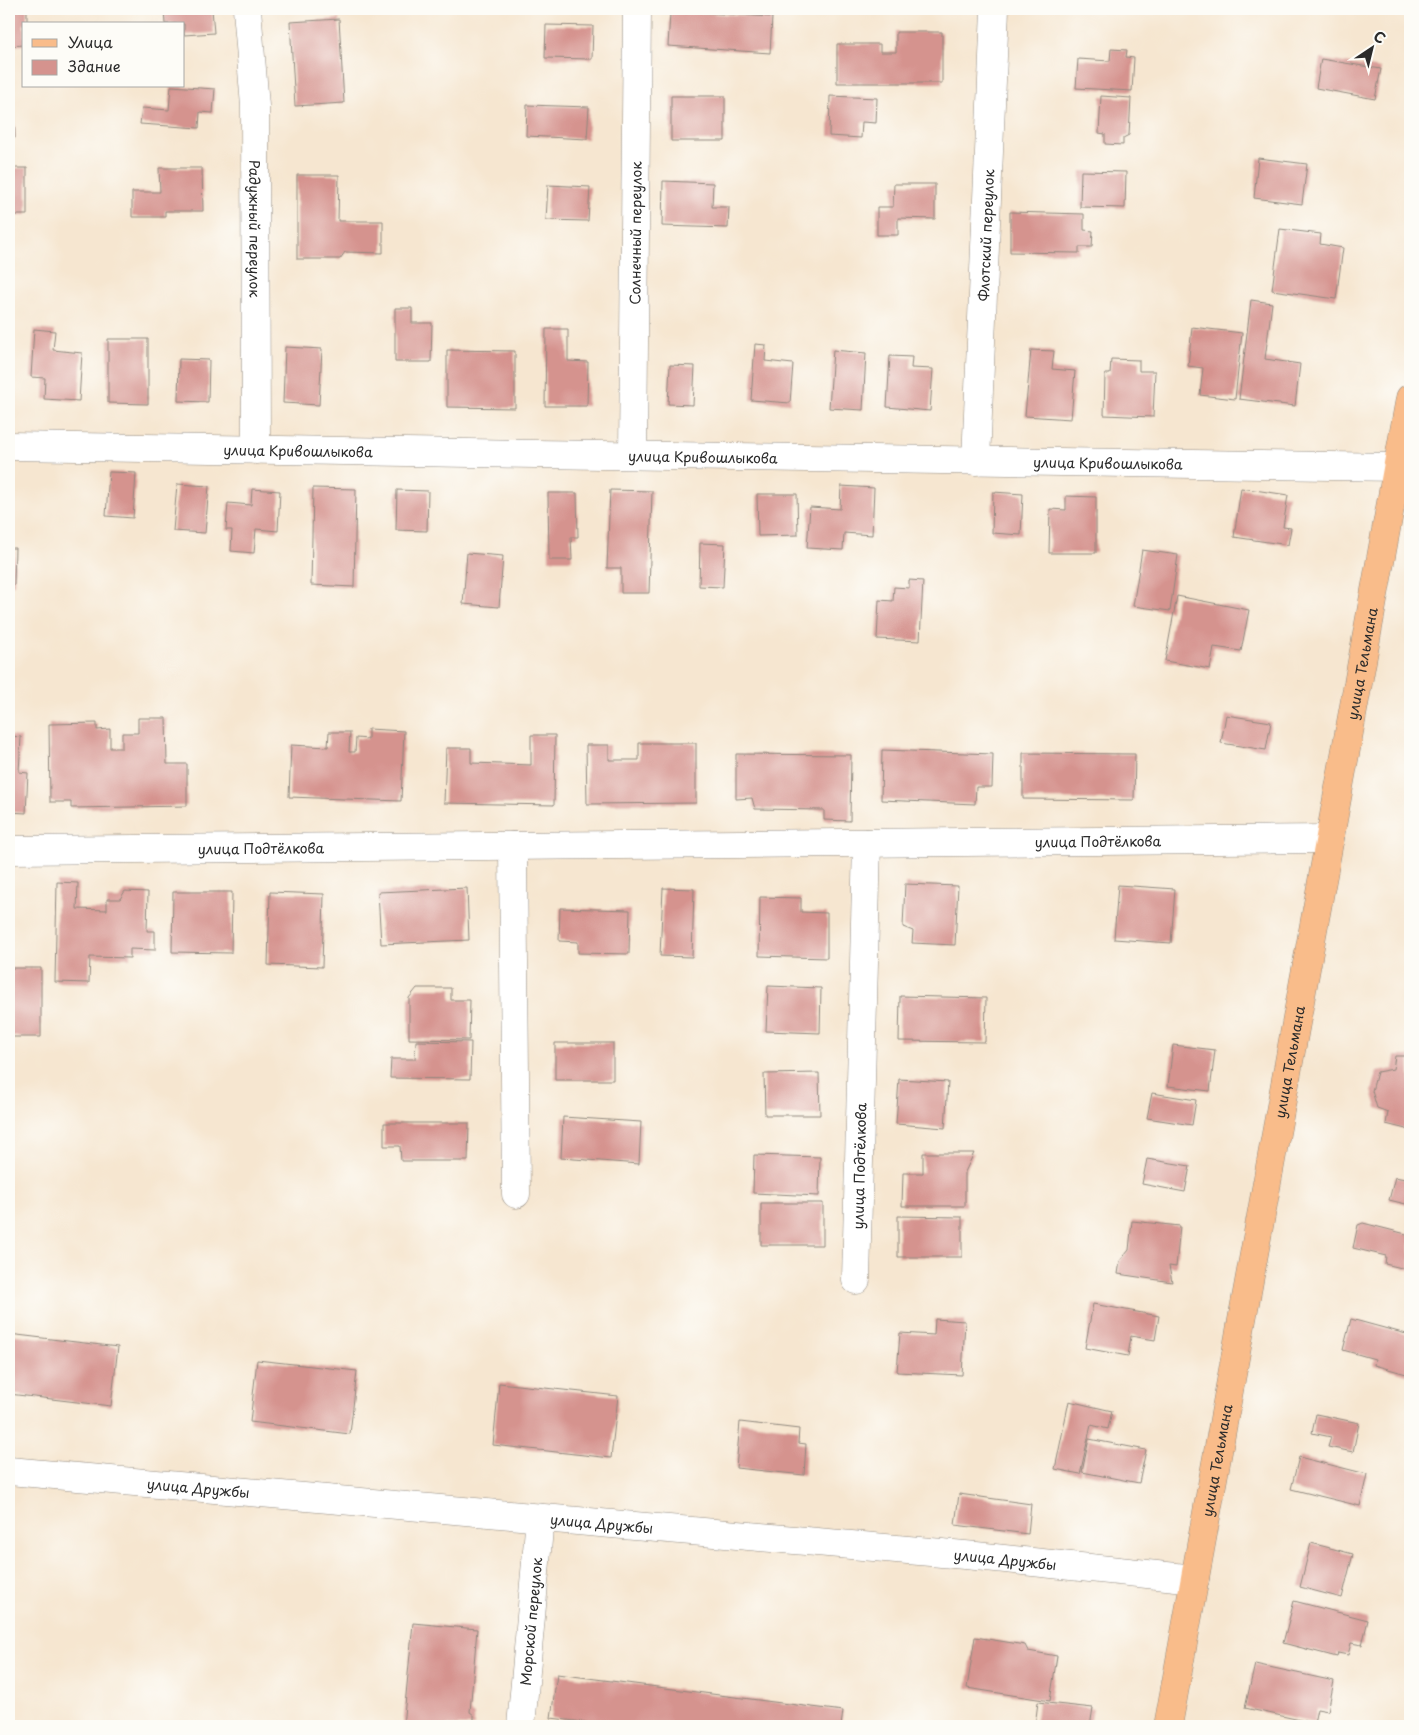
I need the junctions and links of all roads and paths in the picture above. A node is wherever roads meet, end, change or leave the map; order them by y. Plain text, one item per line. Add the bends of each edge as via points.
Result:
1 (247, 9) edge
2 (637, 9) edge
3 (995, 9) edge
4 (1410, 398) edge
5 (9, 446) edge
6 (256, 450) junction
7 (632, 455) junction
8 (976, 460) junction
9 (1398, 467) junction
10 (1330, 839) junction
11 (867, 843) junction
12 (513, 846) junction
13 (9, 850) edge
14 (516, 1194) dead end
15 (856, 1280) dead end
16 (9, 1471) edge
17 (540, 1518) junction
18 (1194, 1579) junction
19 (521, 1726) edge
20 (1168, 1726) edge

1 - 6 street, Радужный переулок via 255,106
2 - 7 street, Солнечный переулок
3 - 8 street, Флотский переулок
4 - 9 main road, улица Тельмана
5 - 6 street, улица Кривошлыкова
6 - 7 street, улица Кривошлыкова
7 - 8 street, улица Кривошлыкова
8 - 9 street, улица Кривошлыкова
9 - 10 main road, улица Тельмана
10 - 11 street, улица Подтёлкова
10 - 18 main road, улица Тельмана
11 - 12 street, улица Подтёлкова
11 - 15 street, улица Подтёлкова
12 - 13 street, улица Подтёлкова
12 - 14 street
16 - 17 street, улица Дружбы
17 - 18 street, улица Дружбы via 976,1556
17 - 19 street, Морской переулок
18 - 20 main road, улица Тельмана

